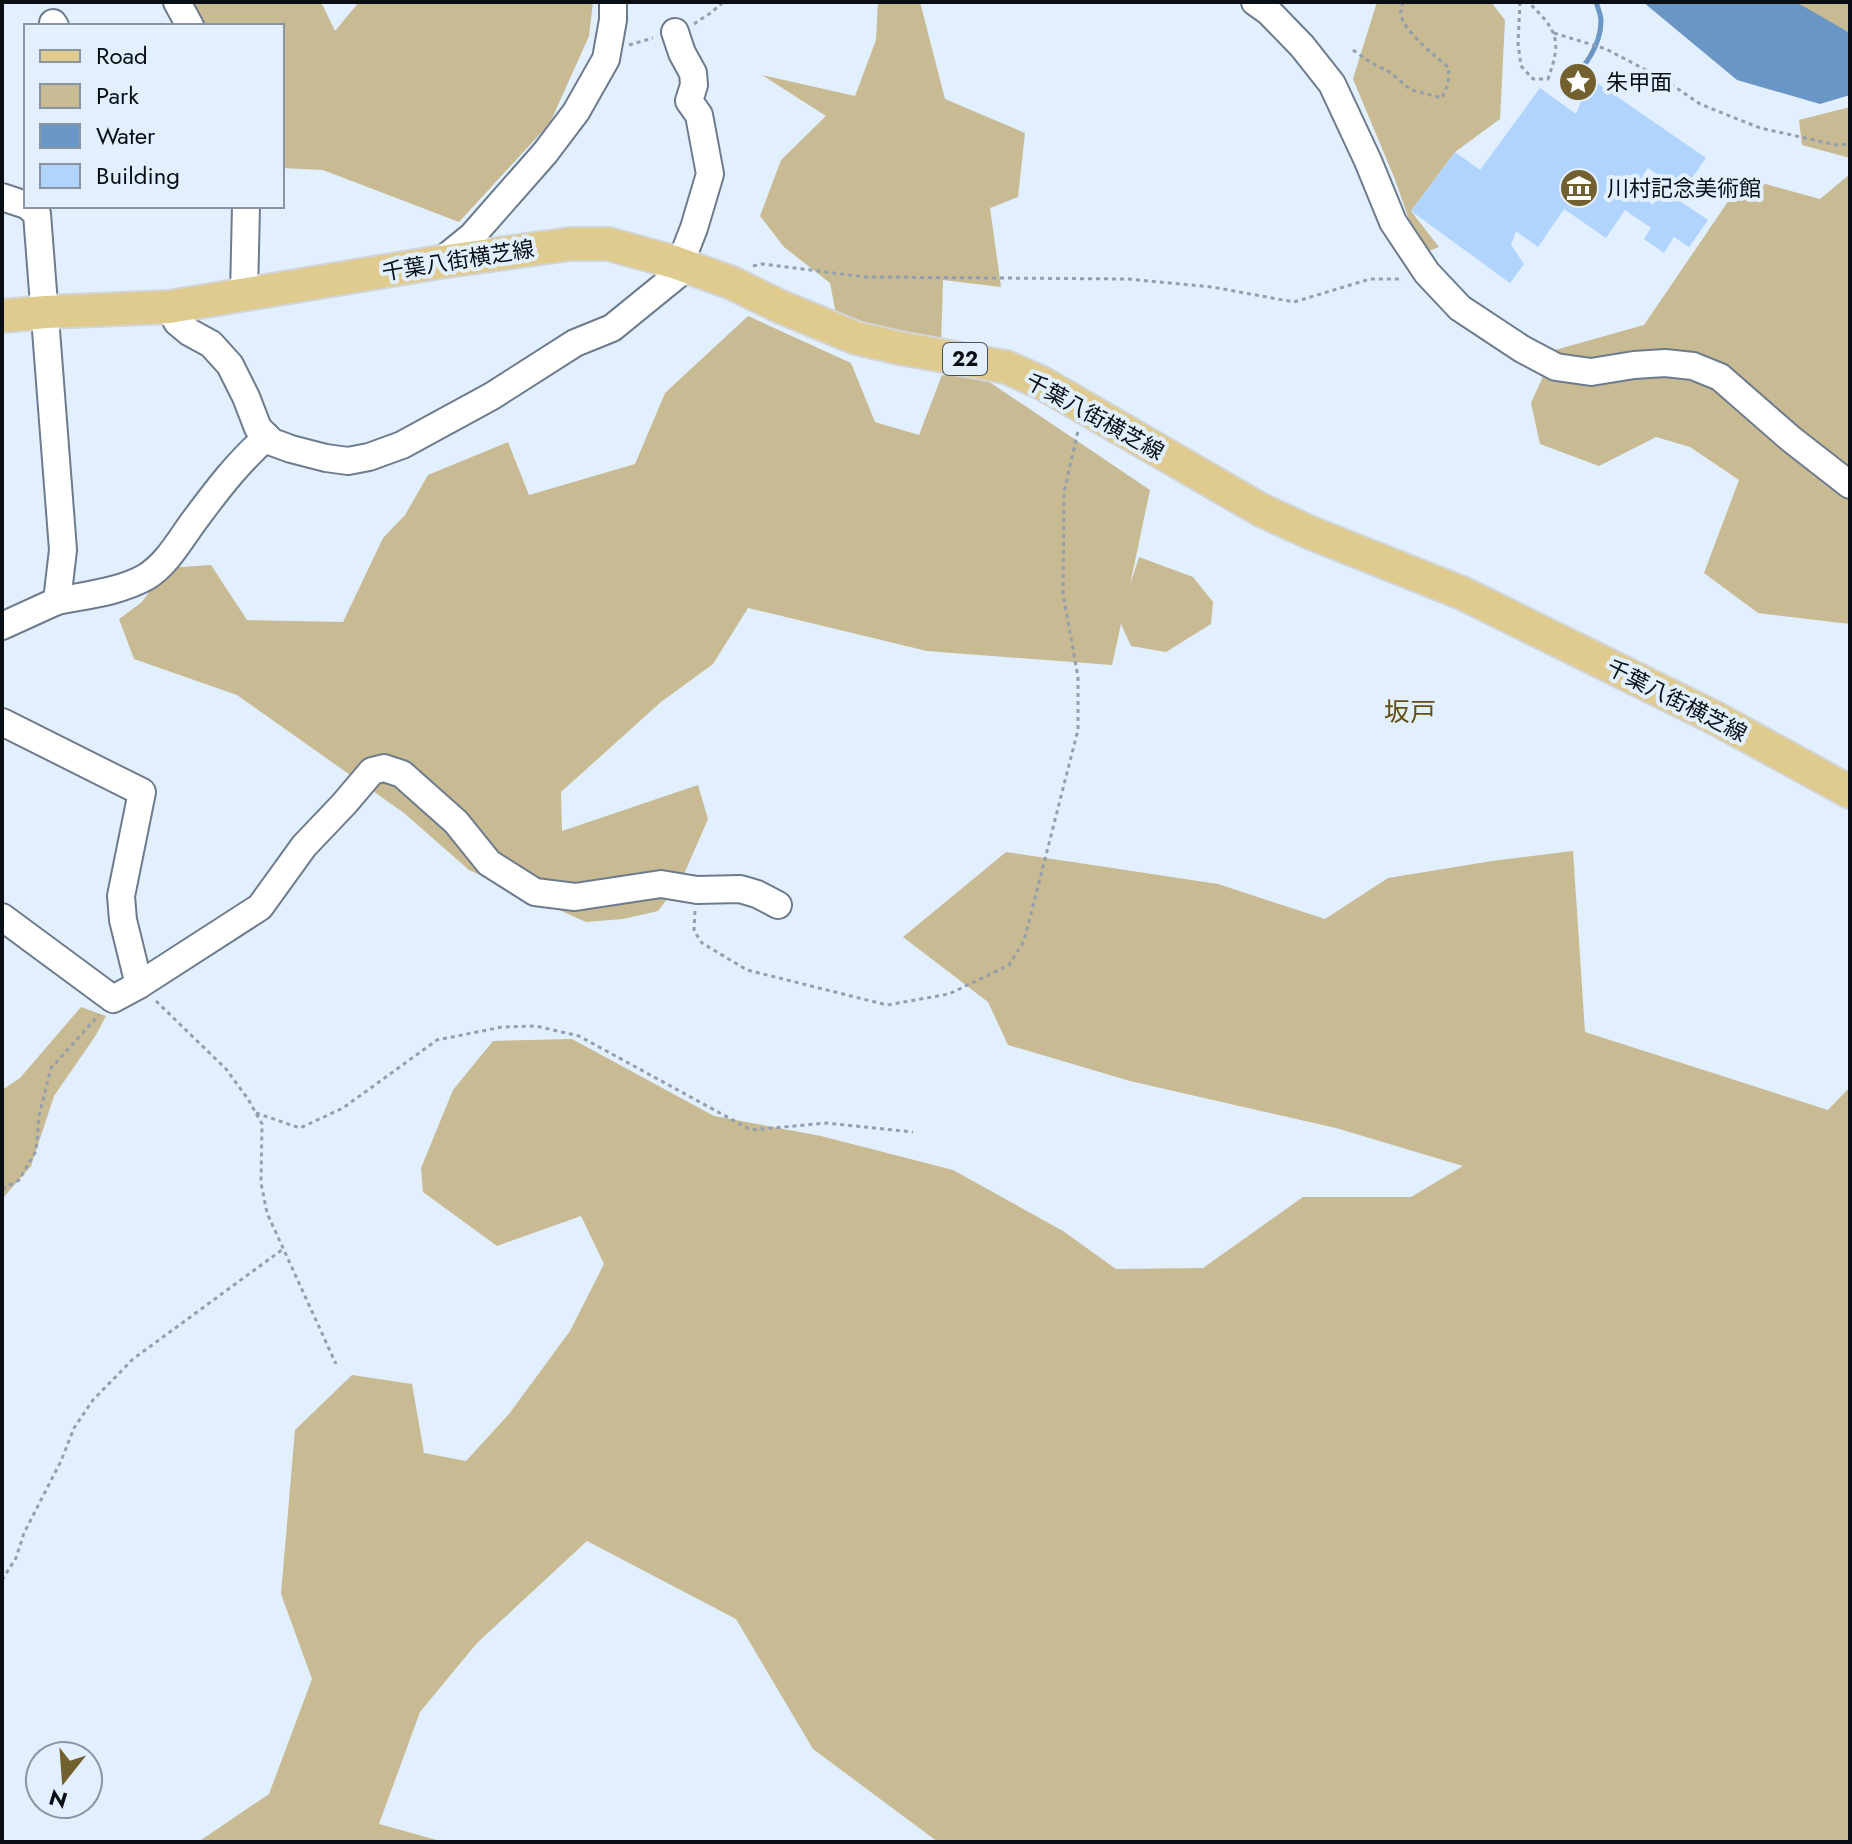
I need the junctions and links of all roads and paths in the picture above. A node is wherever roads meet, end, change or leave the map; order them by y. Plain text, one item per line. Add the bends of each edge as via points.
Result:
1 (177, 2) edge
2 (613, 2) edge
3 (1255, 2) edge
4 (1403, 2) edge
5 (1520, 2) edge
6 (1528, 2) edge
7 (189, 24) edge
8 (675, 32) dead end
9 (1554, 33) junction
10 (1353, 50) dead end
11 (1850, 144) edge
12 (2, 197) edge
13 (24, 204) edge
14 (30, 208) edge
15 (246, 208) edge
16 (440, 262) junction
17 (683, 266) junction
18 (749, 267) dead end
19 (1431, 278) junction
20 (244, 295) junction
21 (169, 307) junction
22 (46, 312) junction
23 (2, 316) edge
24 (1084, 408) junction
25 (267, 437) junction
26 (1850, 485) edge
27 (57, 601) junction
28 (2, 626) edge
29 (2, 722) edge
30 (1850, 792) edge
31 (697, 890) junction
32 (778, 905) dead end
33 (2, 917) edge
34 (139, 985) junction
35 (113, 999) junction
36 (256, 1113) junction
37 (913, 1132) dead end
38 (2, 1189) edge
39 (283, 1249) junction
40 (336, 1364) dead end
41 (2, 1580) edge

1 - 7 street
2 - 16 street via 606,59 576,112 472,236
3 - 19 street via 1302,46 1332,84 1393,222
4 - 10 path via 1400,12 1406,25 1449,68 1442,98 1411,90
5 - 9 path via 1521,66 1533,79 1548,79 1557,51
6 - 9 path
8 - 17 street via 693,73 689,101 699,115 710,174
9 - 11 path via 1600,47 1700,104 1760,128
12 - 13 street
14 - 22 street via 37,214
15 - 20 street
16 - 17 main road, 千葉八街横芝線 / 22 via 570,244 608,244
16 - 20 main road, 千葉八街横芝線 / 22
17 - 24 main road, 千葉八街横芝線 / 22 via 856,338 1006,367
17 - 25 street via 612,328 575,343 402,445 348,461 291,449
18 - 19 path via 762,264 865,277 1128,279 1294,302 1370,279
19 - 26 street via 1460,308 1556,367 1591,372 1665,363 1720,377
20 - 21 main road, 千葉八街横芝線 / 22
21 - 22 main road, 千葉八街横芝線 / 22
21 - 25 street via 177,322 211,344 230,365
22 - 23 main road, 千葉八街横芝線 / 22
22 - 27 street via 63,550
24 - 30 main road, 千葉八街横芝線 / 22 via 1261,510 1462,593 1715,718
24 - 31 path via 1064,492 1063,594 1078,677 1078,730 1024,941 1009,965 949,994 887,1005 747,970 702,943 694,931
25 - 27 street via 245,456 148,576 125,587
27 - 28 street
29 - 34 street via 142,792 121,896
31 - 32 street via 740,889
31 - 34 street via 661,884 575,897 535,892 489,863 456,822 402,774 384,768 372,771 304,846 260,907
33 - 35 street
34 - 35 street
34 - 36 path via 226,1069
35 - 38 path via 51,1068 36,1151 19,1180
36 - 37 path via 300,1128 343,1108 437,1040 536,1026 579,1036 751,1130 826,1123
36 - 39 path via 262,1124 261,1183
39 - 40 path
39 - 41 path via 133,1359 93,1400 74,1428

